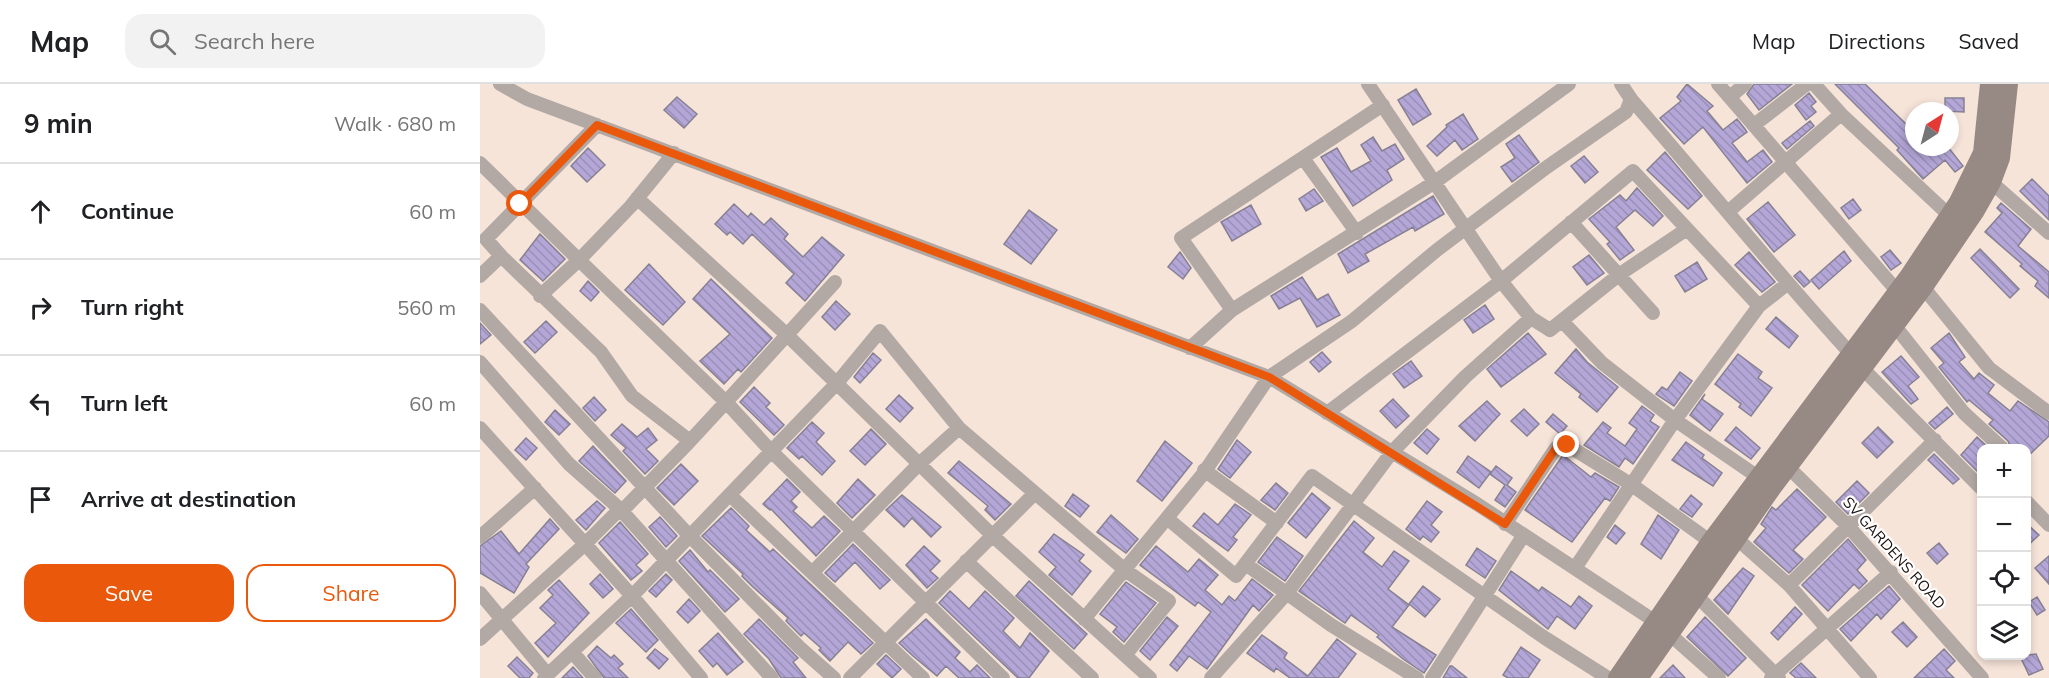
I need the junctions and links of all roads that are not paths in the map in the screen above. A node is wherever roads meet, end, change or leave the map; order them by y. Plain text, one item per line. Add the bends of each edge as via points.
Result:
1 (500, 84) edge
2 (1368, 84) edge
3 (1569, 84) edge
4 (1621, 84) edge
5 (1718, 84) edge
6 (1745, 84) edge
7 (1807, 84) edge
8 (1814, 84) edge
9 (1990, 84) edge
10 (2008, 84) edge
11 (1730, 97) junction
12 (1631, 99) junction
13 (1383, 105) junction
14 (1841, 114) junction
15 (597, 125) junction
16 (1754, 126) junction
17 (674, 153) junction
18 (1303, 158) junction
19 (480, 163) edge
20 (1787, 163) junction
21 (1435, 182) junction
22 (1991, 182) junction
23 (637, 198) junction
24 (520, 204) junction
25 (1729, 211) junction
26 (1950, 216) junction
27 (1571, 222) junction
28 (1467, 227) junction
29 (1687, 228) junction
30 (1357, 233) junction
31 (2049, 233) edge
32 (483, 237) edge
33 (501, 256) junction
34 (579, 260) junction
35 (1620, 274) junction
36 (480, 276) edge
37 (1501, 281) junction
38 (835, 282) dead end
39 (1787, 284) junction
40 (1923, 287) junction
41 (1898, 292) junction
42 (540, 296) junction
43 (1759, 306) junction
44 (480, 310) edge
45 (1232, 310) junction
46 (1653, 313) dead end
47 (1531, 318) junction
48 (1562, 321) junction
49 (1895, 326) junction
50 (786, 334) junction
51 (1190, 348) junction
52 (480, 362) edge
53 (1857, 362) junction
54 (1269, 377) junction
55 (837, 383) junction
56 (726, 402) junction
57 (1327, 413) junction
58 (2049, 413) edge
59 (1675, 420) junction
60 (959, 428) junction
61 (482, 432) edge
62 (690, 441) junction
63 (1935, 441) junction
64 (1998, 444) edge
65 (770, 450) junction
66 (1392, 452) junction
67 (1783, 461) junction
68 (918, 465) junction
69 (1204, 470) junction
70 (1758, 477) junction
71 (1977, 484) edge
72 (1632, 485) junction
73 (644, 487) junction
74 (535, 488) junction
75 (1035, 493) junction
76 (731, 496) junction
77 (1351, 506) junction
78 (2031, 506) edge
79 (621, 510) junction
80 (1168, 519) junction
81 (1277, 523) junction
82 (1505, 524) junction
83 (2049, 525) edge
84 (1848, 526) junction
85 (854, 531) junction
86 (689, 535) junction
87 (993, 536) junction
88 (480, 537) edge
89 (1523, 537) junction
90 (1736, 538) junction
91 (1711, 542) junction
92 (585, 544) junction
93 (666, 560) junction
94 (966, 561) junction
95 (1247, 565) junction
96 (1575, 568) junction
97 (1125, 570) junction
98 (1890, 572) junction
99 (812, 573) junction
100 (1789, 585) junction
101 (480, 593) edge
102 (1287, 593) junction
103 (1696, 595) junction
104 (632, 596) junction
105 (1485, 597) junction
106 (925, 604) junction
107 (1084, 619) junction
108 (502, 620) junction
109 (1663, 628) junction
110 (1824, 629) junction
111 (480, 639) edge
112 (887, 641) junction
113 (572, 652) junction
114 (1125, 654) junction
115 (546, 676) edge
116 (854, 677) edge
117 (1775, 677) edge
118 (595, 678) edge
119 (702, 678) edge
120 (772, 678) edge
121 (834, 678) edge
122 (923, 678) edge
123 (1003, 678) edge
124 (1092, 678) edge
125 (1150, 678) edge
126 (1211, 678) edge
127 (1417, 678) edge
128 (1432, 678) edge
129 (1608, 678) edge
130 (1618, 678) edge
131 (1638, 678) edge
132 (1719, 678) edge
133 (1870, 678) edge
134 (1982, 678) edge

1 - 15 street via 527,99
2 - 13 street
3 - 21 street
4 - 12 street
5 - 11 street
6 - 11 street
7 - 16 street
8 - 14 street
9 - 26 main road via 1983,153
10 - 22 main road via 2004,135
11 - 16 street
12 - 25 street
12 - 28 street via 1626,112
13 - 18 street
13 - 21 street
14 - 20 street
14 - 26 street
15 - 17 street
15 - 24 street
16 - 20 street
17 - 23 street
17 - 51 street
18 - 30 street
18 - 45 street via 1181,238
19 - 24 street
20 - 25 street
20 - 41 street
21 - 28 street
21 - 30 street
22 - 31 street
22 - 40 main road
23 - 34 street
23 - 50 street
24 - 32 street
24 - 34 street
25 - 39 street
26 - 41 main road
27 - 29 street via 1634,171
27 - 35 street
27 - 37 street
28 - 37 street
28 - 54 street via 1353,321
29 - 35 street
29 - 43 street
30 - 45 street
32 - 33 street
33 - 36 street
33 - 42 street
34 - 42 street
34 - 56 street
35 - 46 street
35 - 48 street
37 - 47 street
37 - 57 street
38 - 50 street
39 - 43 street
39 - 53 street
40 - 49 main road
40 - 58 street via 1989,368
41 - 53 main road
42 - 62 street via 601,352 632,396
43 - 59 street
44 - 73 street
45 - 51 street
47 - 48 street via 1550,330
47 - 66 street via 1465,377
48 - 59 street via 1602,363
49 - 53 main road
49 - 64 street via 1964,413
50 - 55 street
50 - 56 street
51 - 54 street
52 - 79 street via 569,464
53 - 63 street
53 - 67 main road
54 - 57 street
54 - 69 street
55 - 60 street via 880,330
55 - 65 street
55 - 68 street
56 - 62 street
56 - 65 street
57 - 66 street
59 - 70 street
59 - 72 street
60 - 68 street
60 - 75 street
61 - 74 street
62 - 73 street
63 - 71 street
63 - 84 street
65 - 76 street
65 - 85 street
66 - 77 street
66 - 82 street
67 - 70 main road
67 - 84 street, SV GARDENS ROAD
67 - 90 main road
68 - 85 street
68 - 87 street
69 - 80 street
69 - 81 street
70 - 91 main road
72 - 82 street via 1567,445 1556,448
72 - 91 street
72 - 96 street
73 - 79 street
73 - 86 street
74 - 88 street
74 - 92 street
75 - 87 street
75 - 97 street
76 - 86 street
76 - 99 street
77 - 81 street via 1312,476
77 - 102 street
77 - 105 street
78 - 83 street
79 - 92 street
79 - 93 street
80 - 95 street via 1236,576
80 - 97 street
81 - 95 street
82 - 89 street
84 - 98 street, SV GARDENS ROAD
84 - 100 street
85 - 99 street
85 - 106 street
86 - 93 street
86 - 121 street
87 - 94 street
87 - 107 street
89 - 96 street
89 - 105 street
90 - 100 street
90 - 103 main road
91 - 109 main road
92 - 104 street
92 - 108 street
93 - 104 street
93 - 120 street
94 - 106 street
94 - 124 street
95 - 102 street
96 - 109 street
97 - 107 street
97 - 114 street via 1169,601
98 - 110 street
98 - 134 street, SV GARDENS ROAD
99 - 112 street
100 - 110 street
101 - 108 street
102 - 126 street
102 - 127 street
103 - 109 main road
103 - 117 street
104 - 113 street
104 - 119 street
105 - 128 street
105 - 129 street
106 - 112 street
106 - 123 street
107 - 114 street
108 - 111 street
108 - 115 street
109 - 130 main road
109 - 131 main road
109 - 132 street
110 - 117 street
110 - 133 street
112 - 116 street
112 - 122 street
113 - 115 street
113 - 118 street
114 - 125 street

